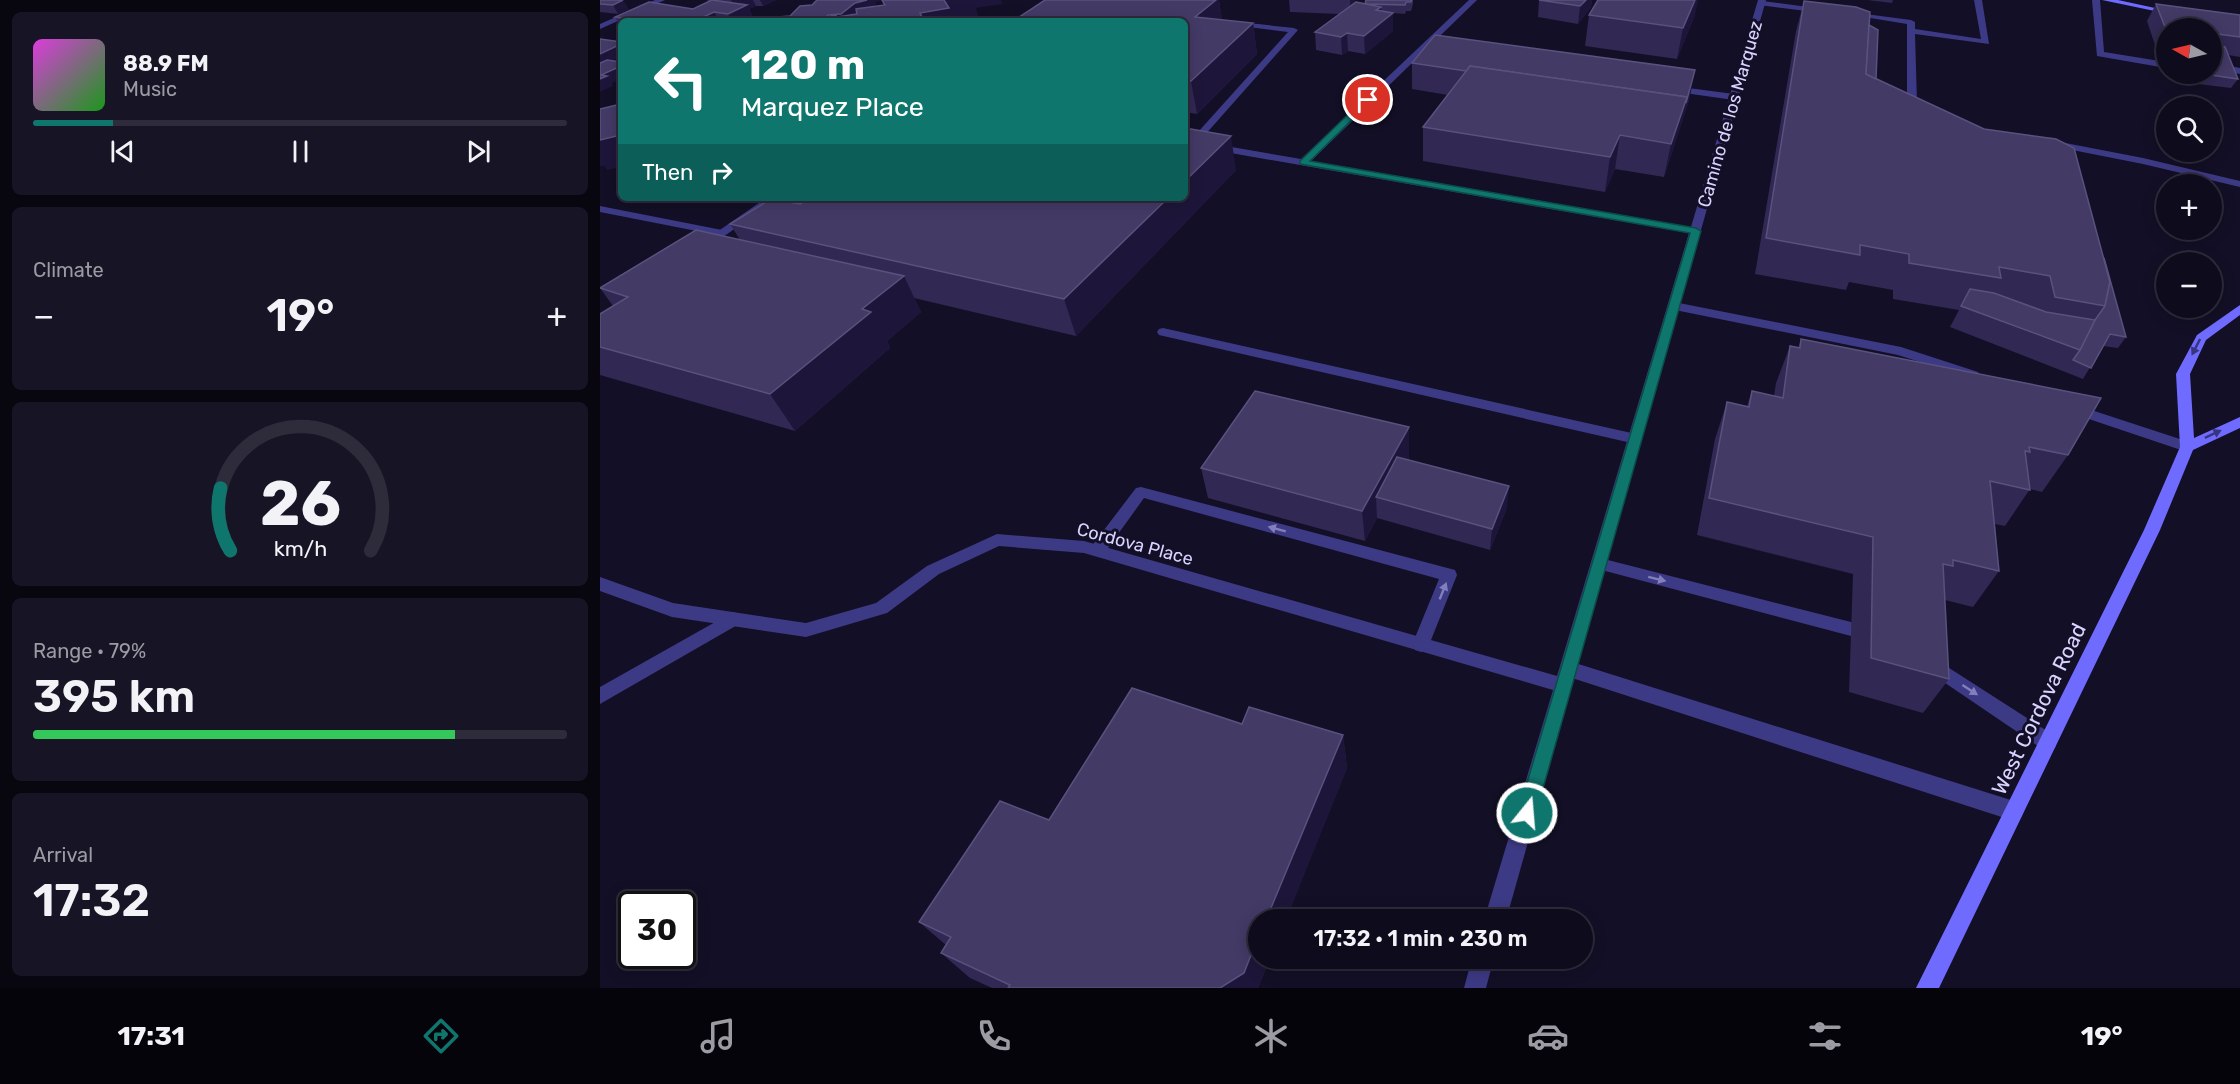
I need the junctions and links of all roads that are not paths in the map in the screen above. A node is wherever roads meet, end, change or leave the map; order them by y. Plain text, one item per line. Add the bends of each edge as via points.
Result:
1 (661, 0) edge
2 (1473, 0) edge
3 (1978, 0) edge
4 (2096, 0) edge
5 (2106, 0) edge
6 (1762, 2) edge
7 (1830, 12) edge
8 (1842, 13) edge
9 (2180, 14) edge
10 (620, 18) edge
11 (618, 19) edge
12 (1225, 23) edge
13 (600, 27) edge
14 (1910, 31) junction
15 (1417, 53) junction
16 (1429, 55) edge
17 (2156, 63) edge
18 (2224, 68) edge
19 (2240, 71) edge
20 (1664, 87) edge
21 (1734, 97) junction
22 (1931, 112) edge
23 (2038, 141) edge
24 (1189, 143) edge
25 (1303, 162) junction
26 (2240, 184) edge
27 (769, 201) edge
28 (600, 209) edge
29 (1696, 231) junction
30 (722, 233) junction
31 (694, 252) edge
32 (1674, 306) junction
33 (2240, 309) edge
34 (1162, 332) dead end
35 (1991, 381) edge
36 (2059, 404) edge
37 (2240, 422) edge
38 (1636, 439) junction
39 (2187, 447) junction
40 (1097, 551) junction
41 (1600, 564) junction
42 (600, 584) edge
43 (733, 619) junction
44 (1851, 629) dead end
45 (1421, 645) junction
46 (1922, 658) edge
47 (1567, 677) junction
48 (600, 696) edge
49 (2048, 742) junction
50 (2014, 811) junction
51 (1498, 909) edge
52 (1480, 969) edge
53 (1474, 988) edge
54 (1927, 988) edge

1 - 10 street
2 - 15 street
3 - 14 street via 1986,42
4 - 17 street via 2100,54
5 - 9 street
6 - 7 street
6 - 21 street, Camino de los Marquez
8 - 14 street via 1911,22
11 - 13 street
12 - 24 street via 1294,30
14 - 22 street via 1911,104
15 - 16 street
15 - 25 street
18 - 19 street
20 - 21 street
21 - 29 street, Camino de los Marquez
23 - 26 street via 2143,160
24 - 25 street
25 - 29 street
27 - 30 street
28 - 30 street
29 - 32 street, Camino de los Marquez
30 - 31 street
32 - 35 street via 1901,351
32 - 38 street, Camino de los Marquez
33 -> 39 street, West Cordova Road via 2201,338 2183,374
34 - 38 street
36 - 39 street
39 -> 37 street
38 - 41 street, Camino de los Marquez
39 - 49 street, West Cordova Road via 2152,530
40 - 43 street, Cordova Place via 997,540 933,570 881,608 806,630
40 - 45 street, Cordova Place
45 -> 40 street via 1449,575 1141,492
41 -> 44 street
41 - 47 street, Camino de los Marquez
42 - 43 street, Cordova Place via 672,610
43 - 48 street
45 - 47 street, Cordova Place
46 -> 49 street
47 - 50 street, Cordova Place
47 - 51 street, Camino de los Marquez
49 - 50 street, West Cordova Road
50 - 54 street, West Cordova Road
52 - 53 street

